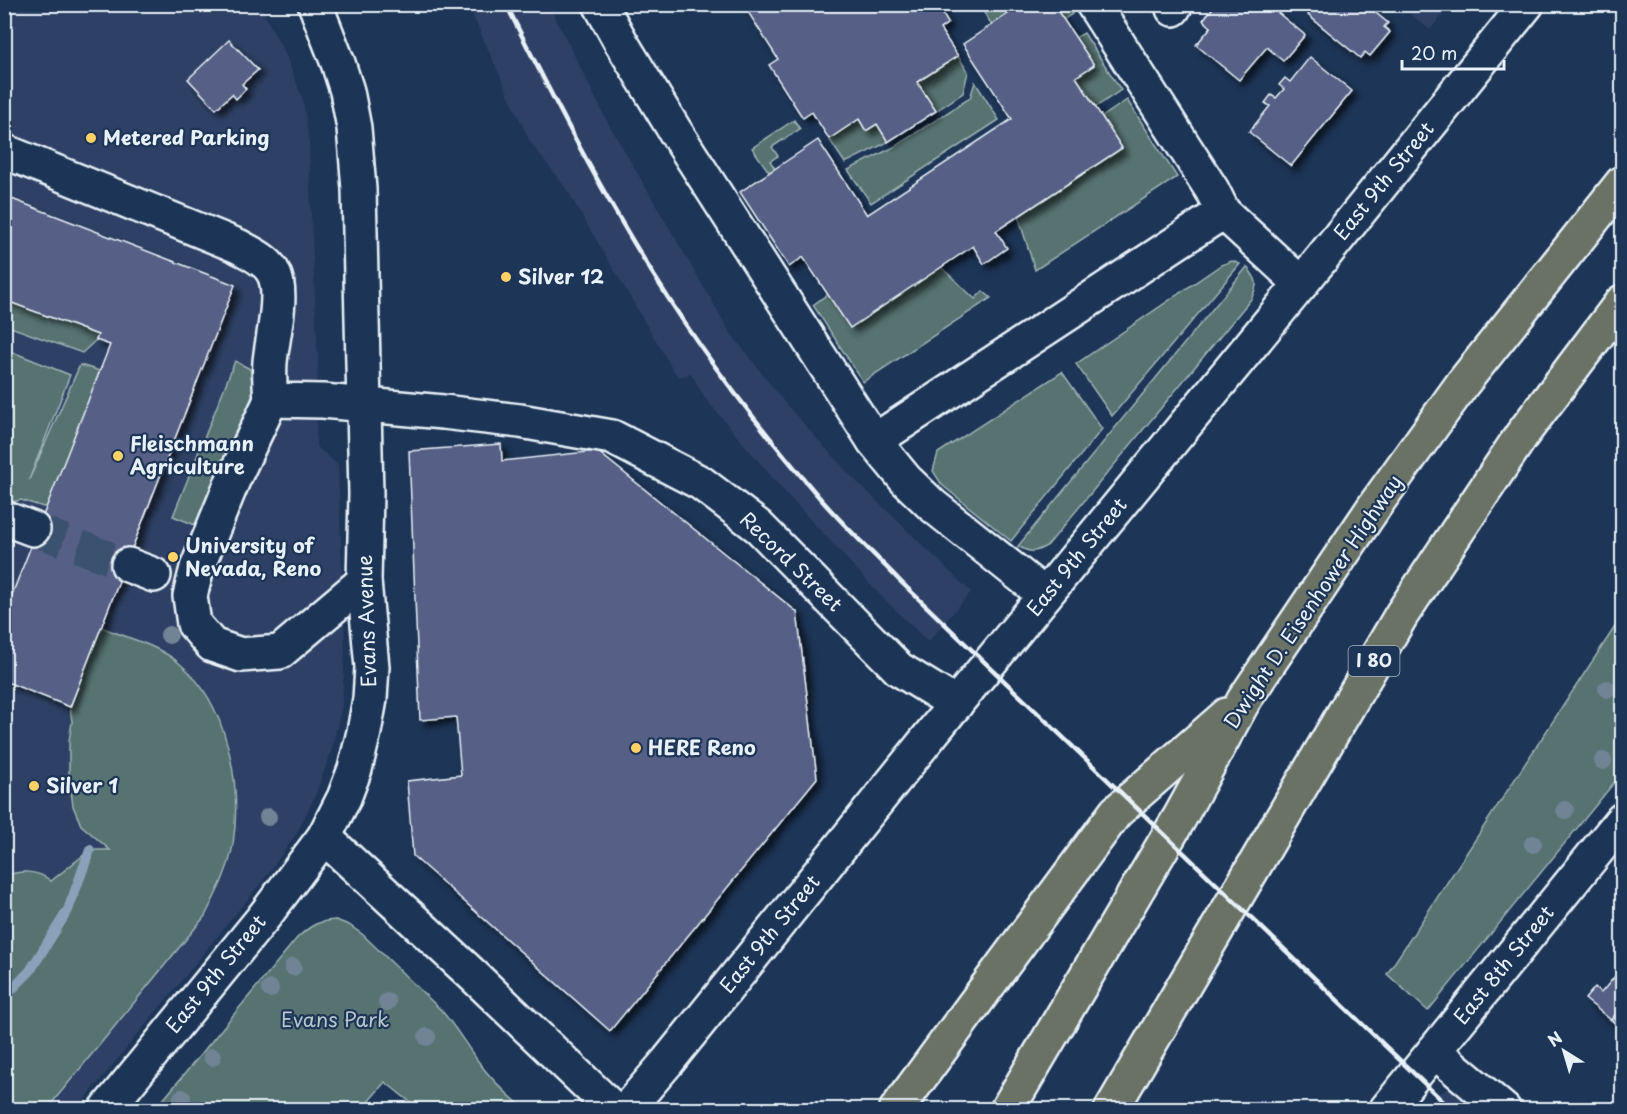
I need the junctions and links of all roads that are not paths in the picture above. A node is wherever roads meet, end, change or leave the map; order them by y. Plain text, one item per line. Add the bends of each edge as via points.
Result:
1 (315, 4) edge
2 (600, 4) edge
3 (1093, 4) edge
4 (1527, 4) edge
5 (4, 151) edge
6 (1623, 183) edge
7 (1223, 212) junction
8 (1301, 284) junction
9 (1623, 302) edge
10 (271, 400) junction
11 (363, 404) junction
12 (874, 441) junction
13 (364, 581) junction
14 (1045, 595) junction
15 (1244, 700) junction
16 (956, 704) junction
17 (1623, 820) edge
18 (324, 837) junction
19 (1153, 1040) junction
20 (1434, 1051) junction
21 (106, 1110) edge
22 (614, 1110) edge
23 (626, 1110) edge
24 (896, 1110) edge
25 (1007, 1110) edge
26 (1111, 1110) edge
27 (1120, 1110) edge
28 (1386, 1110) edge
29 (1504, 1110) edge

1 - 11 street, Evans Avenue via 344,82 354,128 359,189
2 - 12 street via 675,131
3 - 7 street
4 - 8 street, East 9th Street
5 - 10 street via 237,246 262,260 274,272 278,286 269,378
6 - 15 highway, Dwight D. Eisenhower Highway via 1463,383
7 - 8 street
7 - 12 street
8 - 14 street, East 9th Street
9 - 19 highway, I 80 via 1521,436 1402,614
10 - 11 street, Record Street
10 - 13 street via 197,567 190,596 194,624 212,645 242,655 280,652
11 - 13 street, Evans Avenue
11 - 16 street, Record Street via 520,421 612,437 701,483 759,526 899,669
12 - 14 street via 932,505
13 - 18 street, Evans Avenue via 372,667 370,699 355,769
14 - 16 street, East 9th Street
15 - 24 highway via 1116,812
15 - 25 highway, Dwight D. Eisenhower Highway via 1180,817
16 - 23 street, East 9th Street
17 - 20 street, East 8th Street
18 - 21 street, East 9th Street
18 - 22 street
19 - 26 highway, I 80
19 - 27 highway
20 - 28 street, East 8th Street
20 - 29 street

